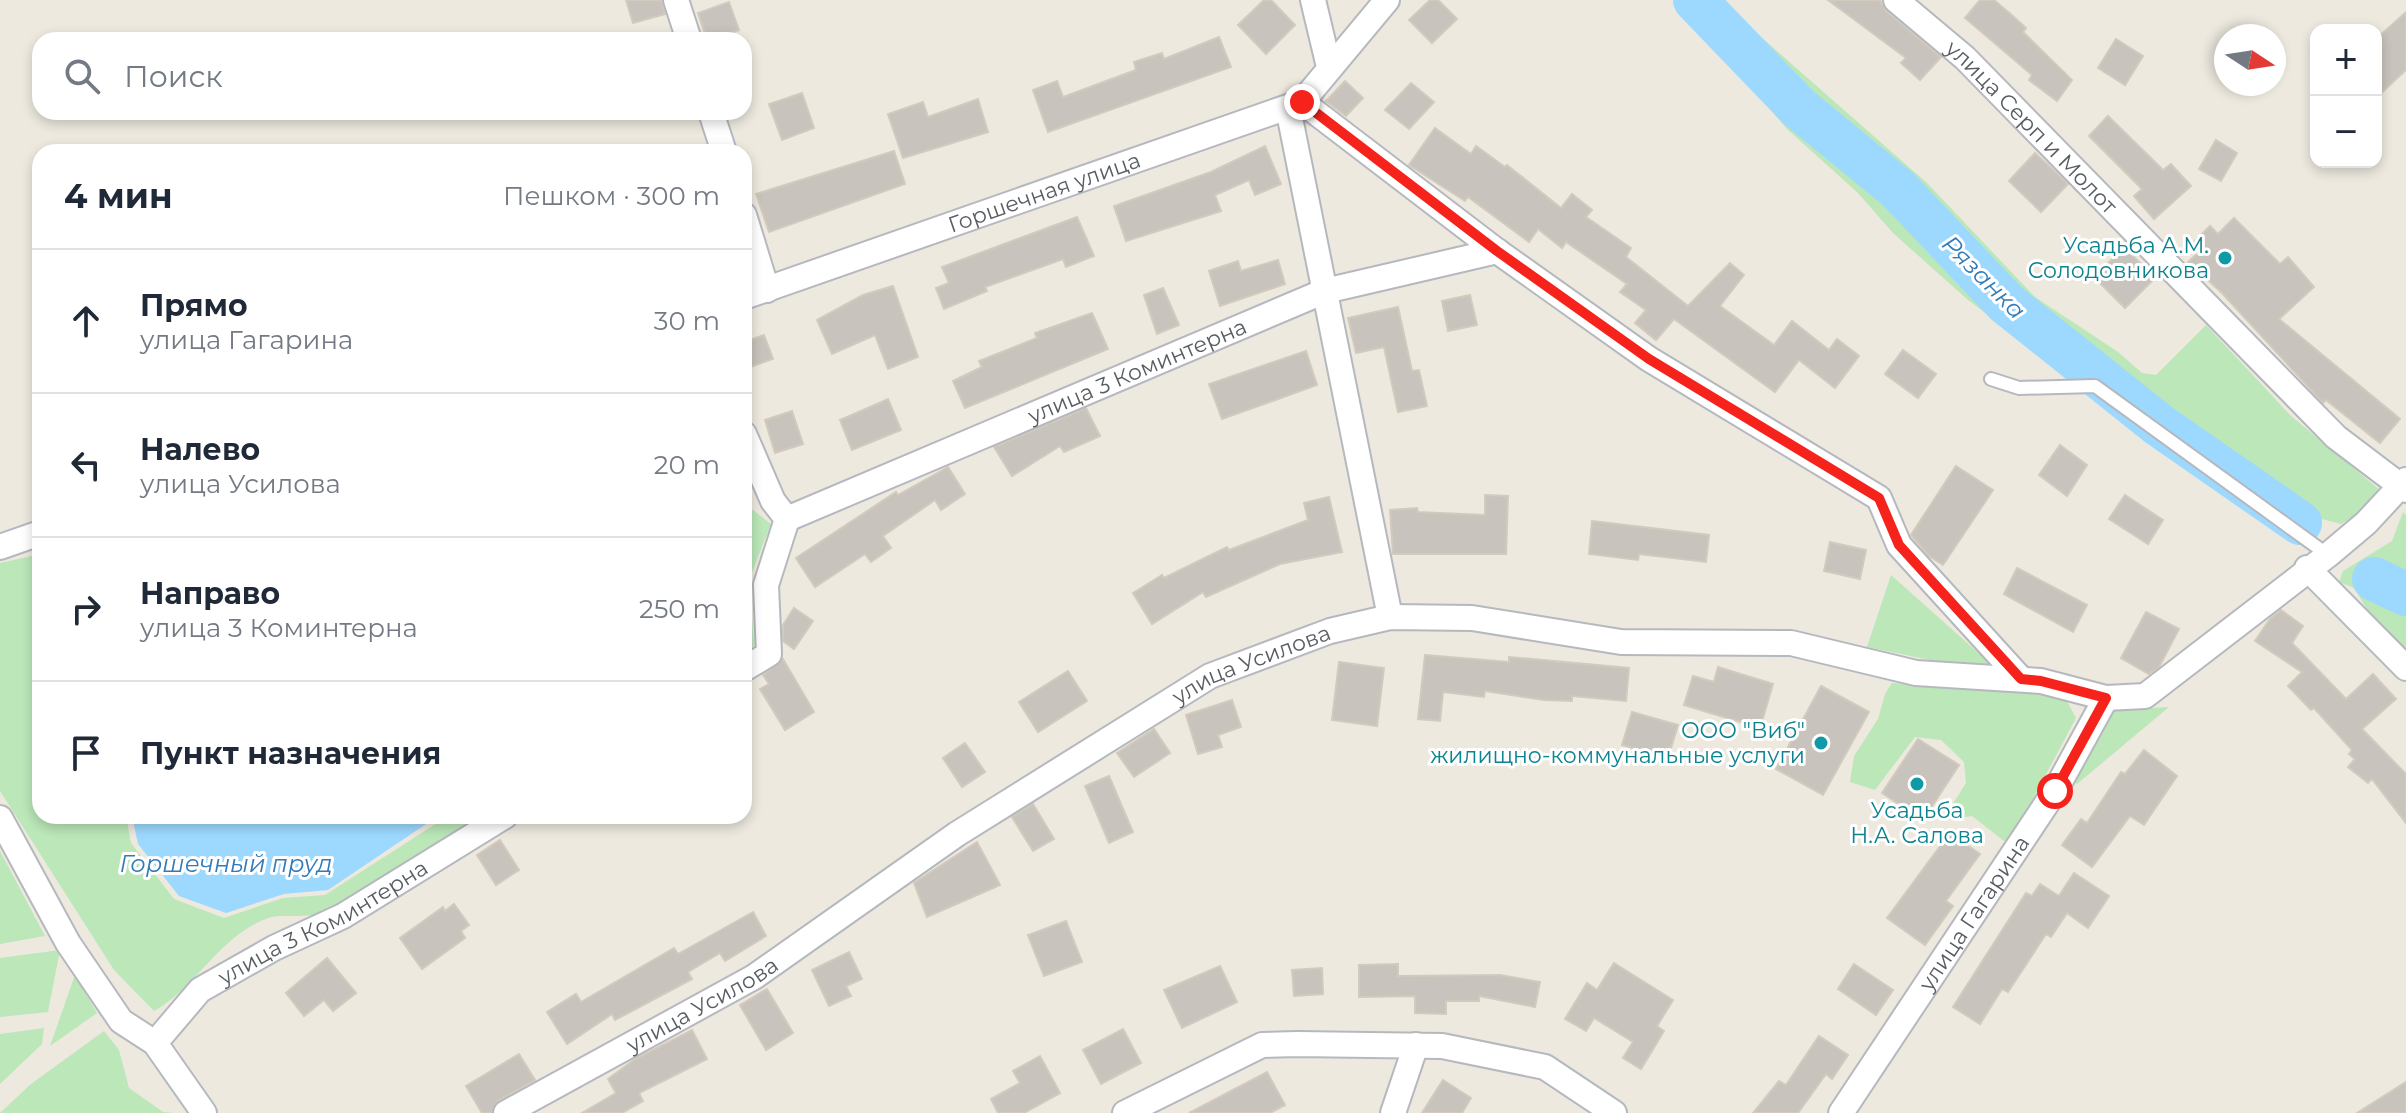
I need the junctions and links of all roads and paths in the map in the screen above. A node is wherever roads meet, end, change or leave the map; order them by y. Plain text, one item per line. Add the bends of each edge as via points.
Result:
1 (676, 0) edge
2 (1313, 0) edge
3 (1387, 0) edge
4 (1896, 0) edge
5 (686, 32) edge
6 (1329, 67) junction
7 (1295, 105) junction
8 (714, 120) edge
9 (721, 144) edge
10 (1497, 251) junction
11 (752, 267) edge
12 (1325, 291) junction
13 (756, 293) edge
14 (1991, 379) dead end
15 (752, 452) edge
16 (2405, 485) edge
17 (787, 519) junction
18 (32, 536) edge
19 (0, 547) edge
20 (2328, 555) junction
21 (2307, 568) junction
22 (1390, 617) junction
23 (752, 664) edge
24 (2406, 668) edge
25 (2021, 679) junction
26 (2106, 698) junction
27 (0, 818) edge
28 (492, 824) edge
29 (155, 1043) junction
30 (1416, 1045) junction
31 (204, 1113) edge
32 (506, 1113) edge
33 (1125, 1113) edge
34 (1393, 1113) edge
35 (1614, 1113) edge
36 (1841, 1113) edge

1 - 5 street
2 - 6 street
3 - 6 street
4 - 16 street, улица Серп и Молот via 1965,58 2336,437
6 - 7 street
7 - 10 street
7 - 12 street
7 - 13 street, Горшечная улица
8 - 9 street
10 - 12 street, улица 3 Коминтерна
10 - 25 street via 1649,359 1879,498 1899,545
11 - 13 street
12 - 17 street, улица 3 Коминтерна
12 - 22 street
14 - 20 lane via 2019,388 2095,386
15 - 17 street via 773,501
16 - 20 street
17 - 23 street via 766,585 769,654
18 - 19 street
20 - 21 street
21 - 24 street
21 - 26 street via 2145,696
22 - 25 street, улица Усилова via 1472,618 1621,642 1791,643 1916,673
22 - 32 street, улица Усилова via 1330,631 1210,676 957,834 754,977
25 - 26 street, улица Усилова
26 - 36 street, улица Гагарина via 2055,791
27 - 29 street via 68,943 112,1008 121,1021
28 - 29 street, улица 3 Коминтерна via 343,916 200,990
29 - 31 street
30 - 33 street via 1262,1045
30 - 34 street
30 - 35 street via 1545,1067

